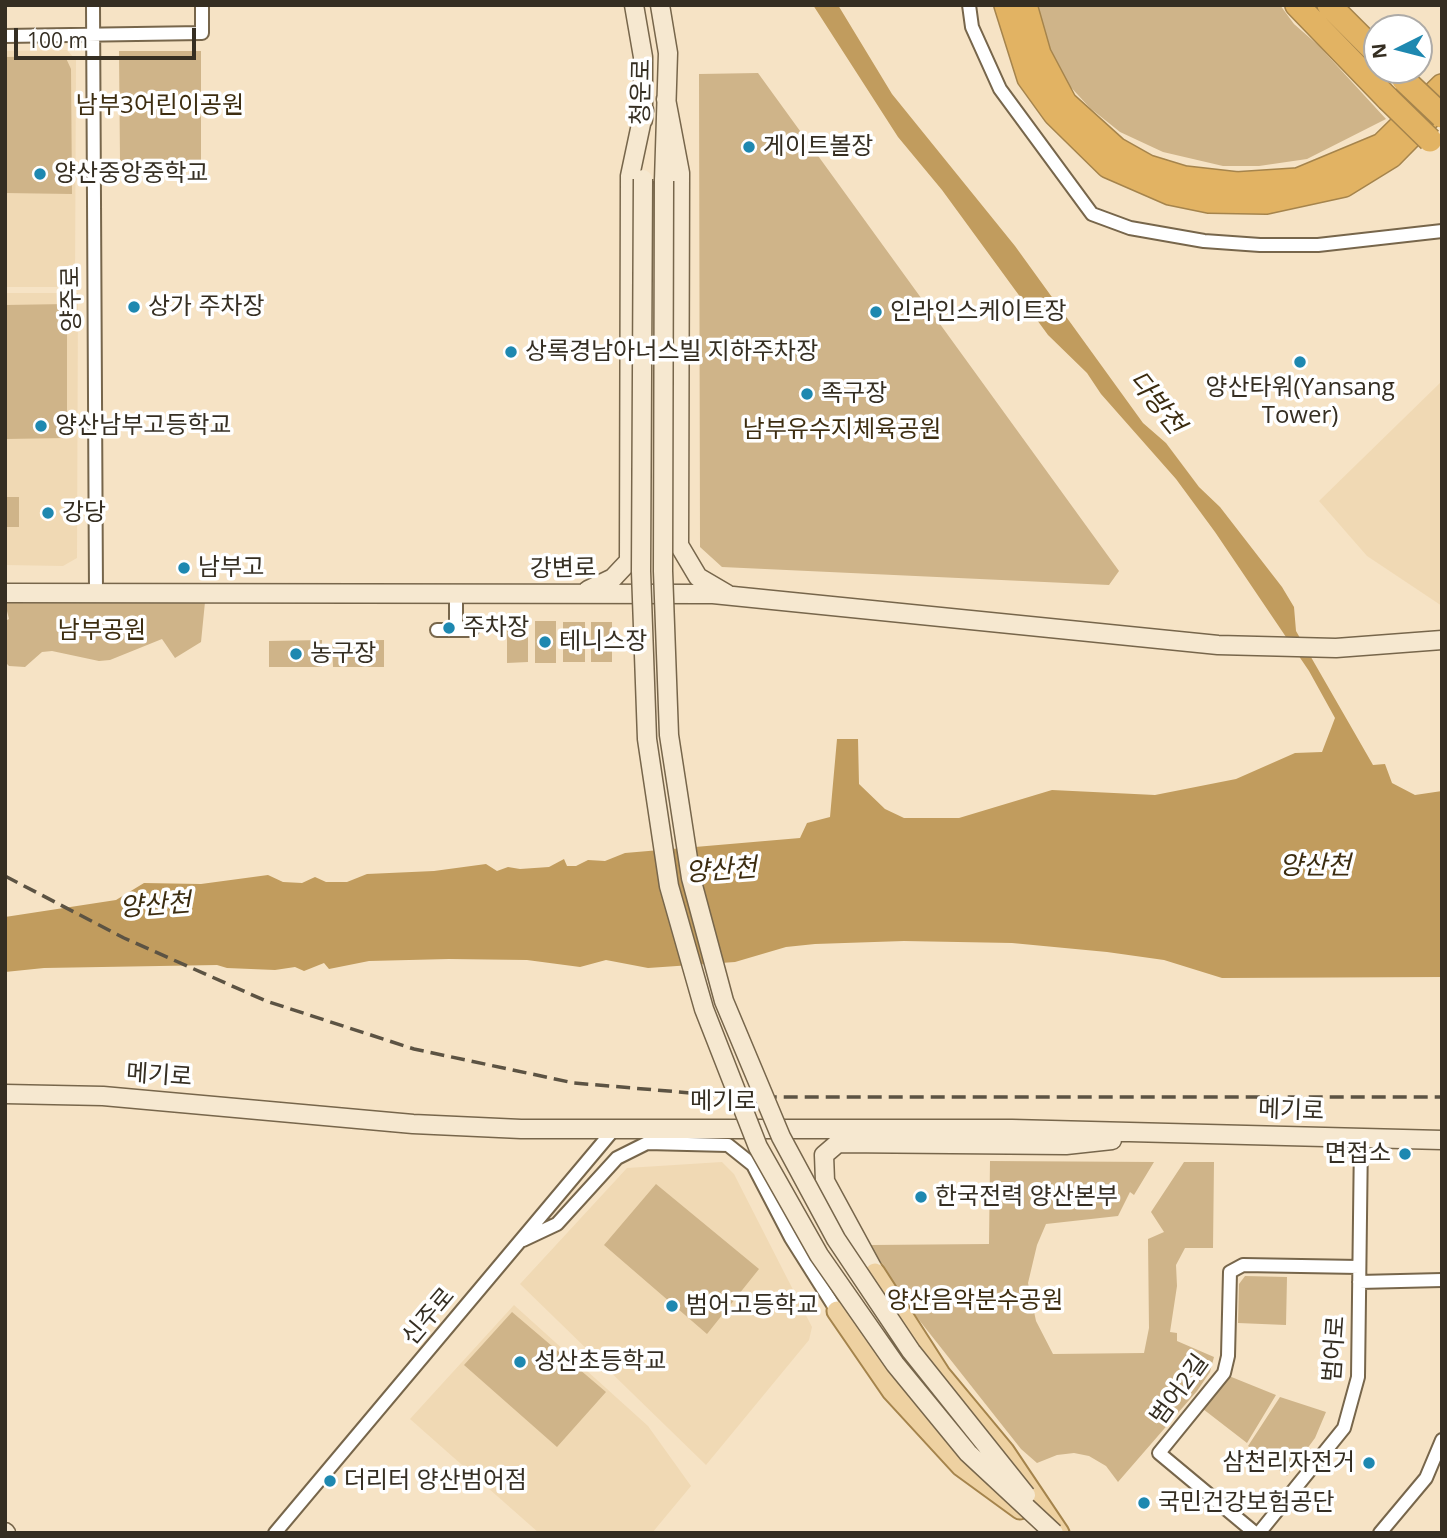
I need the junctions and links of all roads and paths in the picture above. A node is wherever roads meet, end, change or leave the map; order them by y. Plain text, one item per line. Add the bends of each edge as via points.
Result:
1 (93, 5) edge
2 (202, 5) edge
3 (635, 5) edge
4 (660, 5) edge
5 (969, 5) edge
6 (1006, 5) edge
7 (1025, 5) edge
8 (1297, 5) edge
9 (1329, 5) edge
10 (93, 34) junction
11 (5, 36) edge
12 (1363, 39) edge
13 (1408, 84) edge
14 (1442, 86) edge
15 (666, 99) junction
16 (1442, 104) edge
17 (643, 110) junction
18 (1442, 116) edge
19 (1436, 145) edge
20 (1442, 231) edge
21 (5, 593) edge
22 (96, 593) junction
23 (580, 593) junction
24 (456, 594) junction
25 (730, 596) junction
26 (437, 630) dead end
27 (456, 630) junction
28 (472, 630) dead end
29 (1442, 640) edge
30 (5, 1094) edge
31 (615, 1128) junction
32 (1183, 1132) junction
33 (1361, 1138) junction
34 (1442, 1140) edge
35 (520, 1241) junction
36 (1359, 1267) junction
37 (875, 1273) joint
38 (1442, 1280) edge
39 (1359, 1282) junction
40 (837, 1311) joint
41 (1442, 1440) edge
42 (275, 1533) edge
43 (1055, 1533) edge
44 (1257, 1533) edge
45 (1380, 1533) edge

1 - 10 street, 양주로
2 - 10 street via 202,33
3 - 17 main road, 청운로 via 643,58
4 - 15 main road, 청운로 via 667,53
5 - 20 street via 972,27 1000,89 1092,214 1130,228 1259,246 1318,245
6 - 16 highway via 1029,78 1055,114 1108,166 1170,193 1209,201 1266,202 1344,185 1391,156
7 - 14 highway via 1039,54 1065,103 1116,149 1149,167 1184,177 1237,184 1298,180 1382,145
8 - 19 highway, bridge
9 - 12 highway
10 - 11 street
10 - 22 street, 양주로
13 - 18 highway, bridge
15 - 25 main road via 680,173 679,545 698,577
15 - 43 main road, 청운로, bridge via 663,570 669,735 691,878 724,1002 781,1137 836,1239 911,1351
17 - 23 main road via 630,176 629,561 613,578
17 - 43 main road, 청운로, bridge via 641,570 647,739 669,886 704,1009 758,1147 818,1255 895,1364 968,1453
21 - 22 main road, 강변로
22 - 24 main road, 강변로
23 - 24 main road, 강변로
23 - 25 main road, 강변로
24 - 27 street
25 - 29 main road, 강변로 via 1120,636 1298,648
26 - 27 street
27 - 28 street
30 - 31 main road, 메기로 via 171,1101 413,1125
31 - 32 main road, 메기로
31 - 35 street, 신주로
32 - 33 main road, 메기로
32 - 37 main road via 1066,1145 838,1143 824,1155 825,1181
33 - 34 main road, 메기로
33 - 36 street, 범어로
35 - 40 street via 557,1224 617,1158 647,1143 728,1145 753,1165
35 - 42 street, 신주로
36 - 39 street, 범어로
36 - 44 street, 범어2길 via 1243,1265 1230,1272 1224,1373 1159,1453
37 - 43 main road via 940,1374 1004,1451
38 - 39 street
39 - 44 street, 범어로 via 1358,1377 1343,1428
40 - 43 main road via 892,1391 961,1466
41 - 45 street via 1426,1478

